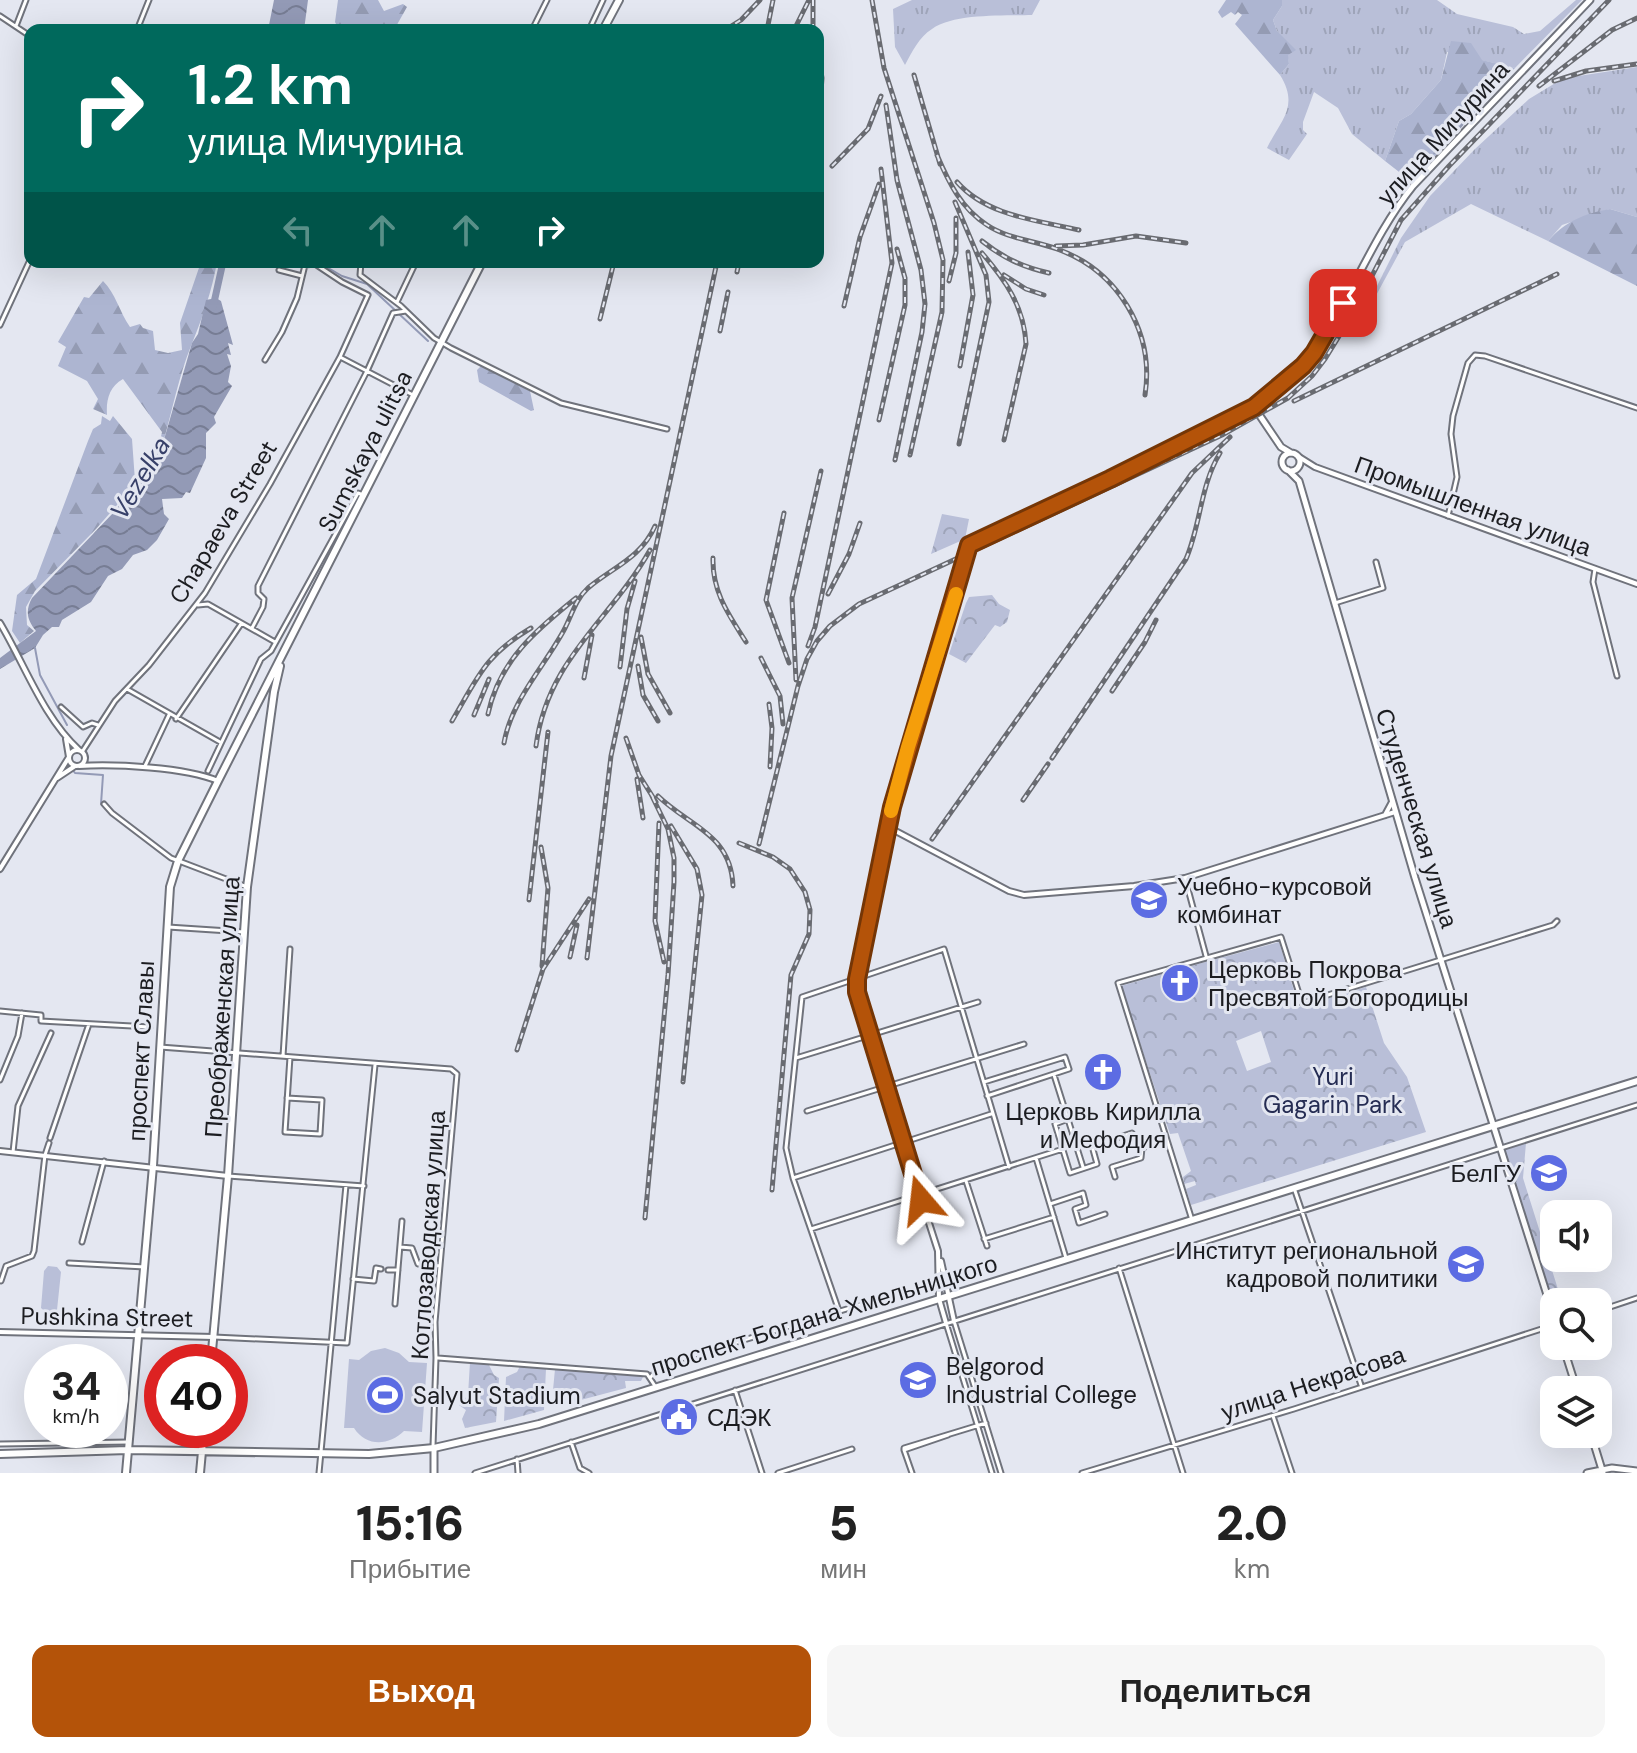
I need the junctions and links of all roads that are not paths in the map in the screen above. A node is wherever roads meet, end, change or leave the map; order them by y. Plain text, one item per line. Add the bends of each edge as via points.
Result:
1 (26, 0) edge
2 (149, 0) edge
3 (547, 0) edge
4 (603, 0) edge
5 (619, 0) edge
6 (1590, 0) edge
7 (0, 16) edge
8 (139, 24) edge
9 (535, 24) edge
10 (592, 24) edge
11 (606, 24) edge
12 (16, 26) junction
13 (24, 32) edge
14 (26, 268) edge
15 (304, 268) edge
16 (322, 268) edge
17 (361, 268) edge
18 (413, 268) edge
19 (479, 268) edge
20 (279, 270) dead end
21 (302, 276) junction
22 (378, 291) junction
23 (368, 295) junction
24 (396, 303) junction
25 (406, 311) junction
26 (0, 325) edge
27 (441, 342) junction
28 (340, 357) junction
29 (265, 360) dead end
30 (367, 371) junction
31 (413, 395) junction
32 (1254, 407) junction
33 (1637, 408) edge
34 (667, 429) dead end
35 (1281, 447) junction
36 (1291, 453) junction
37 (1282, 457) junction
38 (1299, 457) junction
39 (1311, 465) junction
40 (1300, 467) junction
41 (1288, 470) junction
42 (1299, 481) junction
43 (363, 495) junction
44 (1448, 516) junction
45 (1376, 562) dead end
46 (1595, 569) junction
47 (309, 579) junction
48 (318, 584) junction
49 (1637, 584) edge
50 (205, 593) junction
51 (1335, 603) junction
52 (208, 604) junction
53 (196, 606) junction
54 (0, 623) edge
55 (241, 624) junction
56 (252, 628) junction
57 (275, 642) junction
58 (282, 657) junction
59 (1617, 676) dead end
60 (127, 689) junction
61 (260, 698) junction
62 (256, 706) junction
63 (61, 707) dead end
64 (272, 710) junction
65 (169, 715) junction
66 (176, 719) junction
67 (98, 725) junction
68 (66, 739) junction
69 (220, 742) junction
70 (82, 752) junction
71 (69, 757) junction
72 (100, 765) junction
73 (77, 766) junction
74 (145, 769) junction
75 (208, 771) dead end
76 (55, 779) junction
77 (218, 781) junction
78 (1392, 802) junction
79 (104, 804) dead end
80 (1395, 812) junction
81 (1385, 815) junction
82 (888, 827) junction
83 (178, 861) junction
84 (0, 869) edge
85 (1185, 878) junction
86 (247, 887) junction
87 (1557, 921) dead end
88 (166, 926) junction
89 (244, 932) junction
90 (290, 949) dead end
91 (1206, 957) junction
92 (1441, 960) junction
93 (857, 979) junction
94 (978, 1002) dead end
95 (961, 1007) junction
96 (0, 1011) edge
97 (22, 1013) junction
98 (89, 1023) junction
99 (150, 1027) dead end
100 (51, 1033) dead end
101 (869, 1036) junction
102 (1024, 1044) dead end
103 (160, 1047) junction
104 (236, 1053) junction
105 (283, 1056) junction
106 (290, 1057) junction
107 (796, 1058) junction
108 (976, 1058) junction
109 (375, 1063) junction
110 (1054, 1075) junction
111 (0, 1080) edge
112 (1637, 1081) edge
113 (983, 1083) junction
114 (886, 1087) junction
115 (987, 1096) junction
116 (287, 1098) junction
117 (1637, 1105) edge
118 (807, 1111) dead end
119 (993, 1114) junction
120 (1068, 1119) junction
121 (1492, 1126) junction
122 (1167, 1140) junction
123 (903, 1143) junction
124 (1142, 1148) junction
125 (1500, 1148) junction
126 (1063, 1149) junction
127 (0, 1151) edge
128 (13, 1152) junction
129 (45, 1155) junction
130 (1036, 1158) junction
131 (104, 1161) junction
132 (153, 1166) junction
133 (1009, 1167) junction
134 (1083, 1168) junction
135 (228, 1176) junction
136 (1115, 1177) dead end
137 (793, 1178) junction
138 (966, 1181) junction
139 (346, 1185) junction
140 (364, 1186) junction
141 (1294, 1188) junction
142 (919, 1196) junction
143 (1071, 1197) junction
144 (1050, 1204) junction
145 (1075, 1209) junction
146 (1302, 1211) junction
147 (1105, 1214) dead end
148 (1054, 1217) junction
149 (1192, 1220) junction
150 (402, 1221) dead end
151 (811, 1229) junction
152 (984, 1239) junction
153 (82, 1242) dead end
154 (987, 1246) dead end
155 (400, 1247) junction
156 (938, 1251) junction
157 (1067, 1258) junction
158 (69, 1263) dead end
159 (440, 1266) junction
160 (145, 1267) junction
161 (1119, 1268) junction
162 (381, 1269) dead end
163 (388, 1270) dead end
164 (398, 1270) junction
165 (353, 1279) junction
166 (1, 1281) edge
167 (1545, 1288) edge
168 (903, 1292) dead end
169 (949, 1296) junction
170 (1637, 1298) edge
171 (939, 1299) junction
172 (395, 1304) dead end
173 (1612, 1306) edge
174 (839, 1311) junction
175 (954, 1321) junction
176 (946, 1323) junction
177 (1540, 1329) edge
178 (0, 1332) edge
179 (140, 1335) junction
180 (214, 1337) junction
181 (330, 1342) junction
182 (213, 1344) edge
183 (436, 1358) junction
184 (650, 1378) junction
185 (655, 1386) junction
186 (1361, 1387) junction
187 (735, 1390) junction
188 (1273, 1416) junction
189 (986, 1423) junction
190 (977, 1425) junction
191 (571, 1442) junction
192 (0, 1444) edge
193 (1174, 1445) junction
194 (129, 1446) junction
195 (435, 1447) junction
196 (202, 1448) edge
197 (1596, 1448) edge
198 (852, 1449) dead end
199 (202, 1452) junction
200 (1, 1454) edge
201 (320, 1454) junction
202 (517, 1459) junction
203 (1637, 1471) edge
204 (1604, 1472) edge
205 (126, 1473) edge
206 (200, 1473) edge
207 (319, 1473) edge
208 (434, 1473) edge
209 (475, 1473) edge
210 (518, 1473) edge
211 (589, 1473) edge
212 (762, 1473) edge
213 (778, 1473) edge
214 (912, 1473) edge
215 (992, 1473) edge
216 (1001, 1473) edge
217 (1082, 1473) edge
218 (1183, 1473) edge
219 (1292, 1473) edge
220 (1587, 1473) edge

1 - 12 street
2 - 8 street
3 - 9 street
4 - 10 street
5 - 11 main road
6 - 32 main road, улица Мичурина via 1413,186 1389,217 1314,353
7 - 12 street
12 - 13 street
14 - 26 street
15 - 21 street
16 - 23 street
17 - 22 street via 360,275
18 - 24 street
19 - 27 main road, Sumskaya ulitsa
20 - 21 street
21 - 29 street via 287,321
22 - 23 street
22 - 24 street
23 - 28 street, Chapaeva Street
24 - 25 street
25 - 27 street
25 - 30 street via 393,313
27 - 31 main road, Sumskaya ulitsa
27 - 34 street via 561,403
28 - 30 street
28 - 50 street, Chapaeva Street
30 - 31 street
30 - 56 street via 258,586 263,607
31 - 43 main road, Sumskaya ulitsa
32 - 35 main road
32 - 82 street, улица Мичурина via 969,545
33 - 44 street via 1475,355 1453,416 1457,477
35 - 36 main road
35 - 37 main road
36 - 37 main road
36 - 38 main road
37 - 41 main road
38 - 39 street, Промышленная улица
38 - 40 main road
39 - 40 street
39 - 44 street, Промышленная улица
40 - 41 main road
40 - 42 main road
41 - 42 main road, Студенческая улица
42 - 51 main road, Студенческая улица
43 - 47 street via 358,493
43 - 48 main road, Sumskaya ulitsa
44 - 46 street, Промышленная улица
45 - 51 street via 1383,588
46 - 49 street, Промышленная улица
46 - 59 street via 1593,582
47 - 48 street
47 - 57 street
48 - 58 main road, Sumskaya ulitsa
50 - 52 street
50 - 53 street, Chapaeva Street
51 - 78 main road, Студенческая улица
52 - 53 street
52 - 55 street
53 - 60 street, Chapaeva Street
54 - 68 street
55 - 56 street
55 - 66 street
56 - 57 street
57 - 69 street via 261,659
58 - 61 main road, проспект Славы
58 - 64 main road, Преображенская улица
60 - 65 street
60 - 67 street, Chapaeva Street
61 - 62 main road, проспект Славы
61 - 64 main road via 268,700
62 - 64 main road via 263,715
62 - 77 main road, проспект Славы
63 - 67 street via 83,727
64 - 86 main road, Преображенская улица
65 - 66 street
65 - 74 street
66 - 69 street
67 - 70 street, Chapaeva Street
68 - 70 street
68 - 71 street
69 - 75 street
70 - 71 street
70 - 72 street
70 - 73 street via 85,762
71 - 73 street
71 - 76 street
72 - 73 street
72 - 74 street
73 - 76 street
74 - 77 street
76 - 84 street
77 - 83 main road, проспект Славы
78 - 80 main road, Студенческая улица
78 - 81 street
79 - 83 street
80 - 81 street
80 - 92 main road, Студенческая улица
81 - 85 street
82 - 85 street via 1024,895
82 - 93 street, улица Мичурина
83 - 86 street
83 - 88 main road, проспект Славы
85 - 91 street
86 - 89 main road, Преображенская улица
87 - 92 street
88 - 89 street
88 - 103 main road, проспект Славы
89 - 104 main road, Преображенская улица
90 - 105 street
91 - 92 street via 1281,937 1302,1003
91 - 122 street via 1118,983
92 - 121 main road, Студенческая улица
93 - 95 street via 944,949
93 - 101 street
93 - 107 street via 802,997
94 - 95 street
95 - 101 street
95 - 108 street
96 - 97 street
97 - 98 street via 41,1015 41,1021
97 - 111 street
98 - 99 street
98 - 129 street
100 - 128 street via 18,1106
101 - 107 street
101 - 114 street
102 - 108 street
103 - 104 street
103 - 132 main road, проспект Славы
104 - 105 street
104 - 135 main road, Преображенская улица
105 - 106 street
106 - 109 street
106 - 116 street
107 - 137 street via 786,1148
108 - 113 street
108 - 114 street
109 - 140 street
109 - 159 street, Котлозаводская улица via 451,1069 457,1074
110 - 113 street via 1069,1069 1065,1057
110 - 115 street
110 - 120 street
112 - 121 main road, проспект Богдана Хмельницкого
113 - 115 street
114 - 118 street
114 - 123 street
115 - 119 street
116 - 116 street via 285,1132 320,1134 322,1100
117 - 125 street
119 - 123 street
119 - 133 street
120 - 126 street via 1055,1124
120 - 134 street
121 - 125 main road, Студенческая улица
121 - 141 main road, проспект Богдана Хмельницкого
122 - 124 street
122 - 149 street
123 - 137 street
123 - 142 street
124 - 134 street via 1132,1133 1092,1146 1097,1164
124 - 136 street via 1141,1158 1112,1167
125 - 146 street
125 - 167 main road, Студенческая улица
126 - 130 street
126 - 134 street via 1070,1173
127 - 128 street
128 - 129 street
129 - 131 street
129 - 166 street via 34,1251 6,1266
130 - 133 street
130 - 144 street
131 - 132 street
131 - 153 street
132 - 135 street
132 - 160 main road, проспект Славы
133 - 138 street
135 - 139 street
135 - 180 main road, Преображенская улица
137 - 151 street
138 - 142 street
138 - 152 street
139 - 140 street
139 - 181 street
140 - 165 street
141 - 146 street
141 - 149 main road, проспект Богдана Хмельницкого
142 - 151 street
142 - 156 street
143 - 144 street
143 - 145 street
143 - 145 street via 1083,1193 1086,1205
144 - 148 street
145 - 147 street via 1079,1223
146 - 161 street
146 - 186 street
148 - 152 street
148 - 157 street
149 - 157 main road, проспект Богдана Хмельницкого
150 - 155 street
151 - 174 street
152 - 154 street
155 - 159 street via 412,1248 418,1264
155 - 164 street
156 - 169 street
156 - 171 street
157 - 169 main road, проспект Богдана Хмельницкого
158 - 160 street
159 - 183 street, Котлозаводская улица
160 - 179 main road, проспект Славы
161 - 175 street
161 - 193 street
162 - 165 street via 376,1268 374,1281
163 - 164 street
164 - 172 street
165 - 181 street via 347,1343
168 - 174 street
169 - 171 main road, проспект Богдана Хмельницкого
169 - 175 street
170 - 173 street
171 - 176 street
171 - 185 main road, проспект Богдана Хмельницкого
174 - 184 street via 661,1365
175 - 176 street
175 - 189 street
176 - 187 street
176 - 190 street
177 - 186 street, улица Некрасова
178 - 179 street, Pushkina Street
179 - 180 street, Pushkina Street
179 - 194 main road, проспект Славы
180 - 181 street
180 - 182 main road, Преображенская улица
181 - 201 street
183 - 184 street
183 - 195 street, Котлозаводская улица
184 - 185 street
185 - 195 main road, проспект Богдана Хмельницкого via 539,1424
186 - 188 street, улица Некрасова
187 - 191 street
187 - 212 street
188 - 193 street, улица Некрасова
188 - 219 street
189 - 190 street
189 - 216 street
190 - 214 street via 904,1450
190 - 215 street
191 - 202 street
191 - 211 street via 580,1468
192 - 194 street
193 - 217 street, улица Некрасова
193 - 218 street
194 - 199 main road, проспект Богдана Хмельницкого
194 - 200 main road, проспект Богдана Хмельницкого
194 - 205 main road, проспект Славы
195 - 201 main road, проспект Богдана Хмельницкого
195 - 208 main road
196 - 199 main road
197 - 204 main road
198 - 213 street
199 - 201 main road, проспект Богдана Хмельницкого
199 - 206 main road
201 - 207 street
202 - 209 street
202 - 210 street
203 - 204 main road
204 - 220 main road

